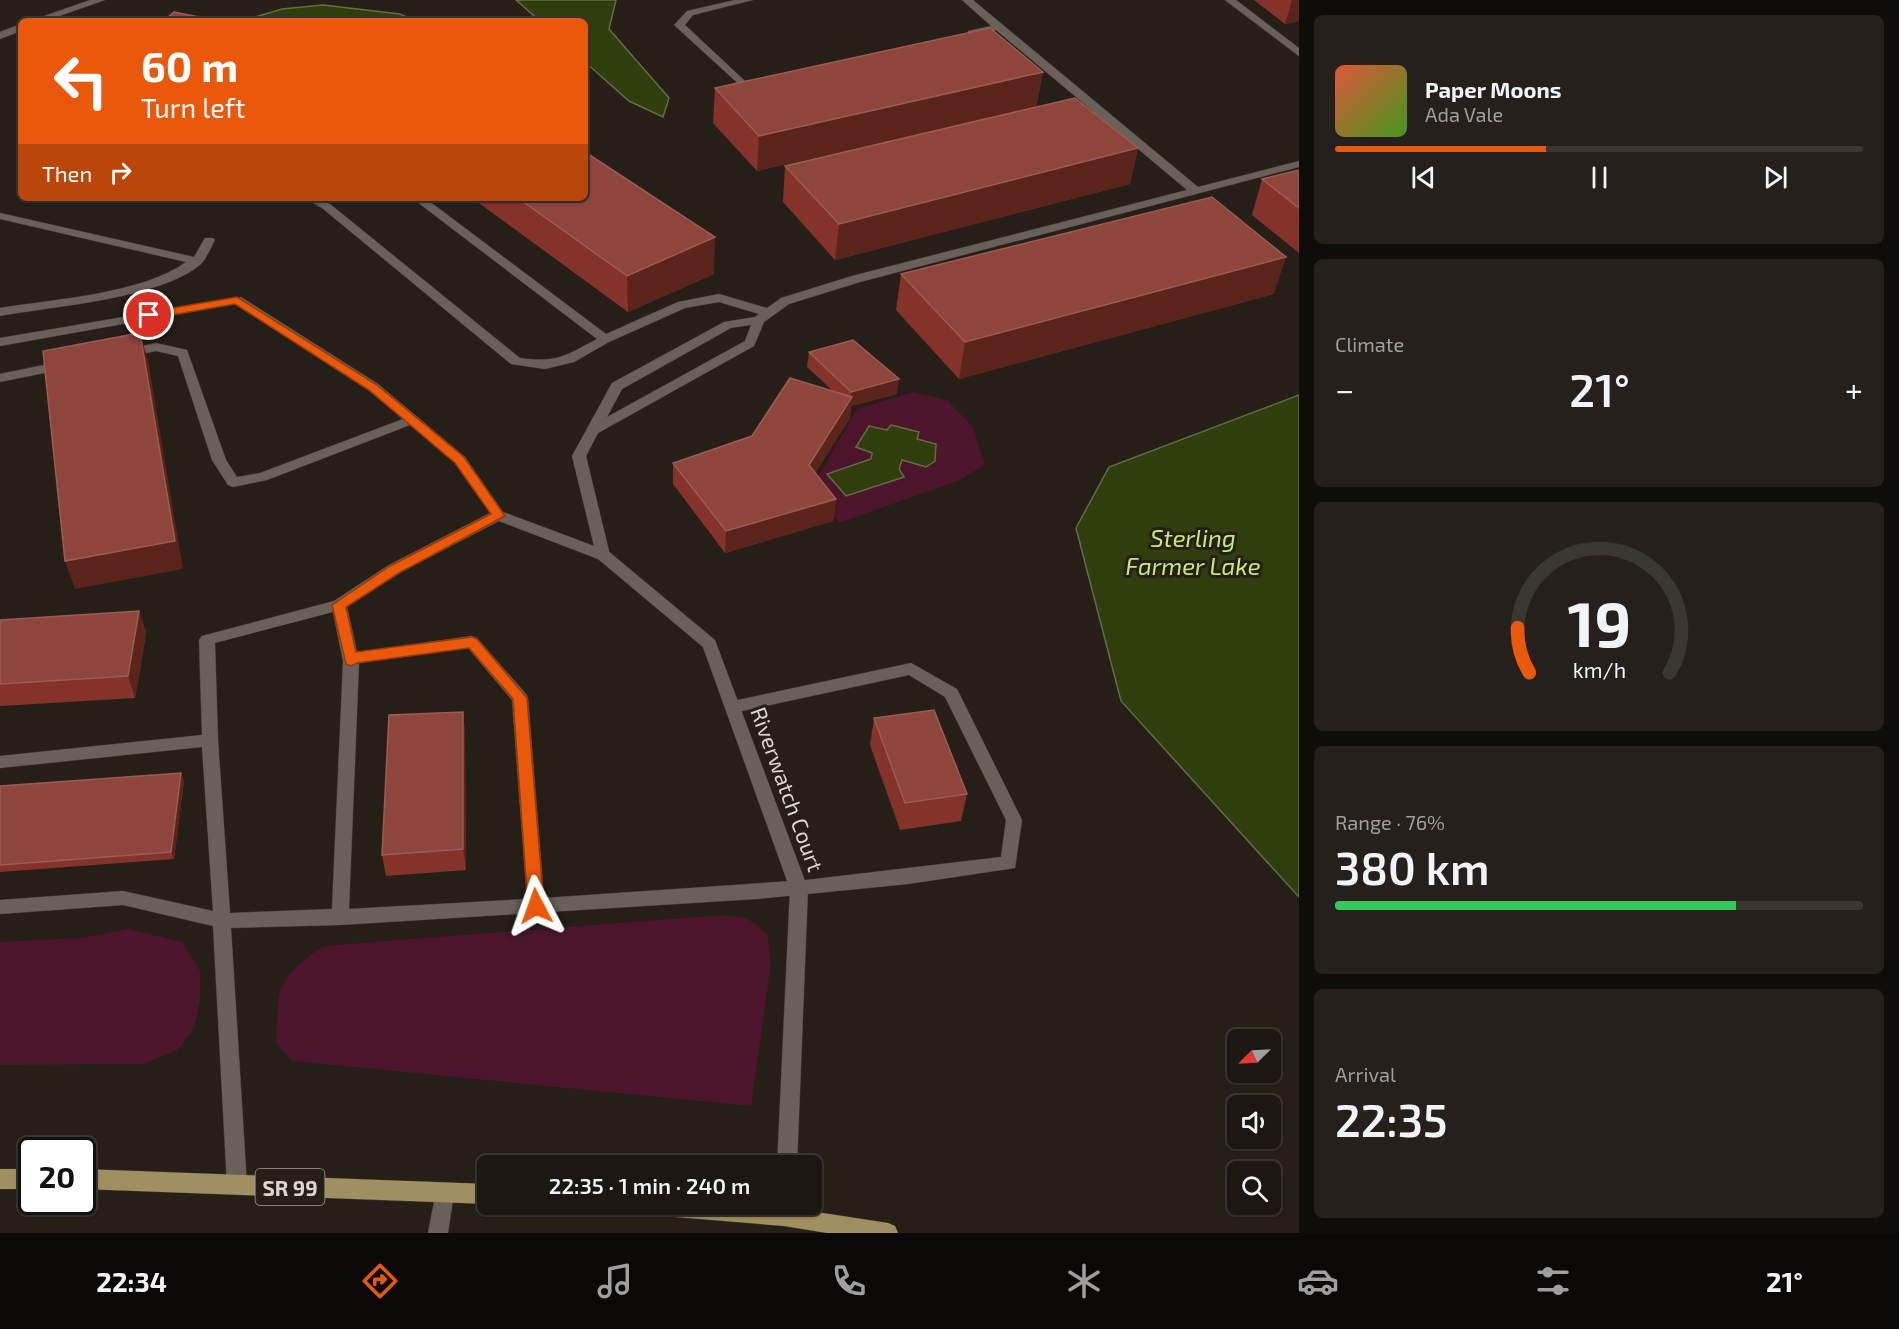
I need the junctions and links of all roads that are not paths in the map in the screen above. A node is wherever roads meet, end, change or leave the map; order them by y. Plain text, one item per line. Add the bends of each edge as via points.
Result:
1 (100, 0) edge
2 (748, 0) edge
3 (967, 0) edge
4 (1230, 0) edge
5 (44, 18) edge
6 (998, 27) junction
7 (18, 28) edge
8 (964, 35) edge
9 (0, 36) edge
10 (1299, 53) edge
11 (766, 80) edge
12 (1299, 164) edge
13 (1196, 191) junction
14 (316, 201) edge
15 (422, 201) edge
16 (0, 216) edge
17 (209, 240) dead end
18 (197, 261) junction
19 (0, 312) edge
20 (764, 317) junction
21 (605, 339) junction
22 (0, 342) edge
23 (683, 350) junction
24 (112, 356) edge
25 (78, 362) edge
26 (711, 365) junction
27 (0, 378) edge
28 (412, 420) junction
29 (592, 431) junction
30 (498, 516) junction
31 (603, 555) junction
32 (339, 605) junction
33 (351, 661) junction
34 (733, 707) junction
35 (210, 740) junction
36 (0, 762) edge
37 (799, 889) junction
38 (536, 906) junction
39 (0, 907) edge
40 (340, 918) junction
41 (222, 921) junction
42 (787, 1155) edge
43 (0, 1179) edge
44 (18, 1179) edge
45 (96, 1180) edge
46 (237, 1185) junction
47 (444, 1193) junction
48 (477, 1194) edge
49 (807, 1215) edge
50 (438, 1233) edge
51 (888, 1233) edge

1 - 5 street
2 - 11 street via 690,13 679,25 743,85
3 - 6 street
4 - 10 street
6 - 8 street
6 - 13 street
7 - 9 street
12 - 13 street
13 - 20 street via 856,279 785,301
14 - 21 street via 516,362 545,365 570,359
15 - 21 street
16 - 18 street
17 - 18 street
18 - 19 street via 174,275 132,289
20 - 21 street via 719,298 682,305
20 - 23 street via 728,325
20 - 26 street via 750,343
22 - 28 street via 237,300 373,387
23 - 26 street
23 - 29 street via 617,386
24 - 28 street via 156,347 183,353 219,460 233,482 262,477
25 - 27 street
26 - 29 street
28 - 30 street via 460,460
29 - 31 street via 579,456
30 - 31 street, Riverwatch Court
30 - 32 street via 394,569
31 - 34 street, Riverwatch Court via 710,644
32 - 33 street
32 - 35 street via 207,640
33 - 38 street via 472,642 520,698
33 - 40 street
34 - 37 street, Riverwatch Court
34 - 37 street via 911,669 951,693 1014,820 1010,863 921,877
35 - 36 street
35 - 41 street
37 - 38 street
37 - 42 street, Riverwatch Court
38 - 40 street
39 - 41 street via 123,898
40 - 41 street
41 - 46 street
43 - 44 main road
45 - 46 main road, SR 99
46 - 47 main road, SR 99
47 - 48 main road, SR 99
47 - 50 street
49 - 51 main road

